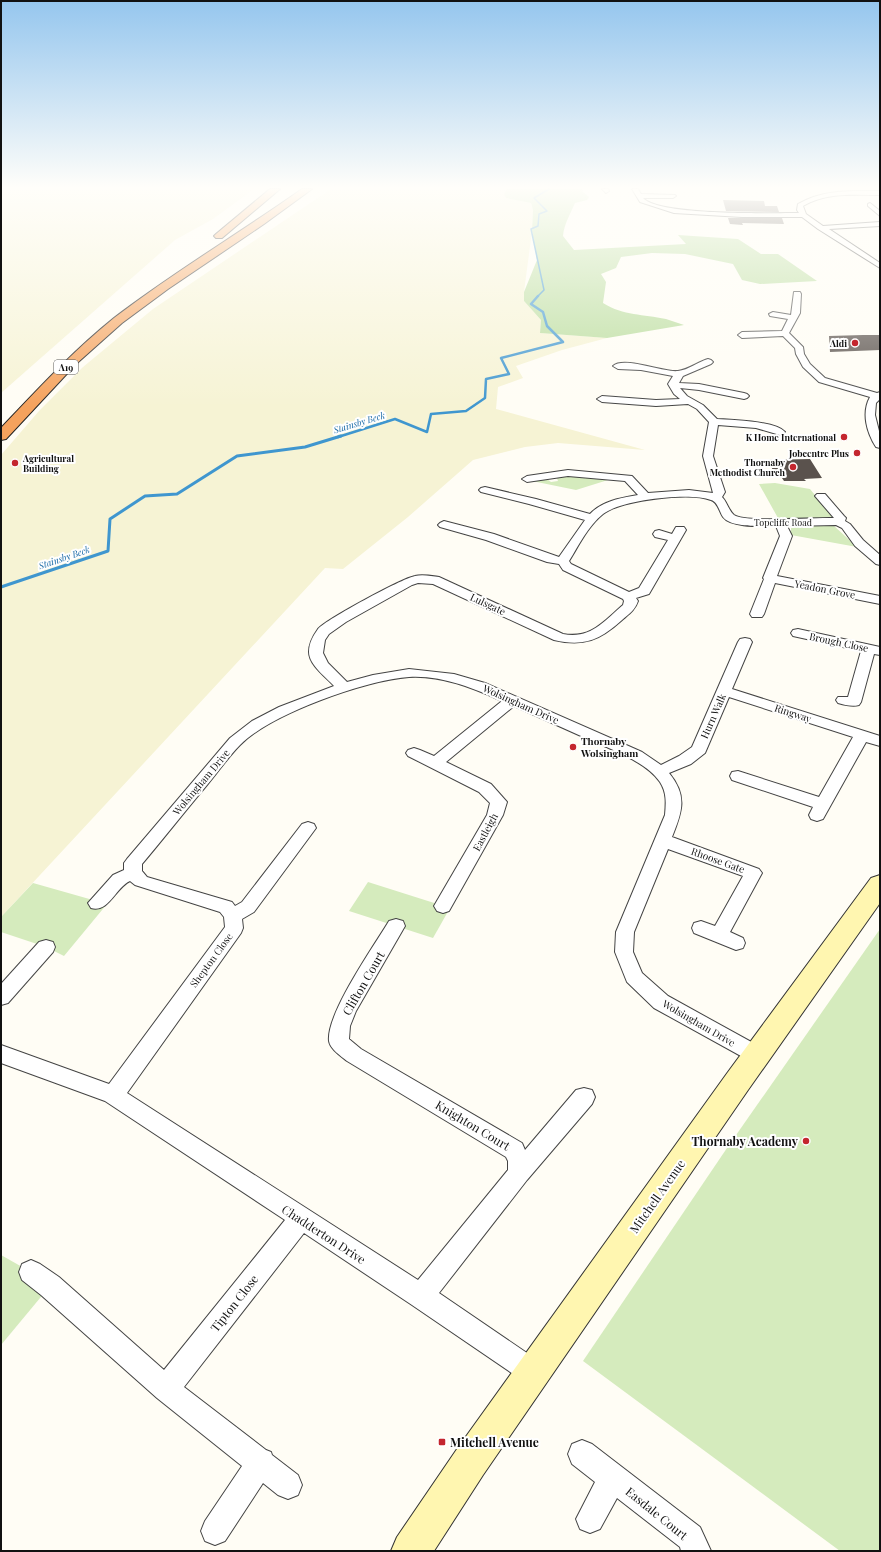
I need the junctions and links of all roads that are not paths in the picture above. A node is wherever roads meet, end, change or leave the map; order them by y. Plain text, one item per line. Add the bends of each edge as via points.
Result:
1 (188, 261) edge
2 (202, 261) edge
3 (208, 261) edge
4 (795, 296) dead end
5 (139, 305) junction
6 (773, 314) dead end
7 (794, 318) junction
8 (105, 319) dead end
9 (94, 327) dead end
10 (785, 333) junction
11 (742, 335) dead end
12 (78, 339) dead end
13 (720, 363) dead end
14 (618, 366) dead end
15 (679, 374) junction
16 (674, 385) junction
17 (744, 396) dead end
18 (878, 396) edge
19 (602, 399) dead end
20 (688, 401) junction
21 (714, 422) junction
22 (775, 428) dead end
23 (1, 436) edge
24 (880, 445) edge
25 (527, 478) dead end
26 (512, 484) dead end
27 (484, 490) dead end
28 (504, 493) junction
29 (644, 496) junction
30 (821, 496) dead end
31 (716, 498) junction
32 (592, 518) junction
33 (838, 522) junction
34 (780, 523) junction
35 (450, 529) dead end
36 (659, 534) dead end
37 (563, 561) junction
38 (880, 561) edge
39 (769, 578) junction
40 (628, 596) junction
41 (880, 600) edge
42 (757, 614) dead end
43 (798, 633) dead end
44 (745, 642) dead end
45 (874, 650) edge
46 (344, 687) junction
47 (724, 691) junction
48 (512, 700) junction
49 (842, 700) dead end
50 (862, 735) junction
51 (880, 741) edge
52 (414, 753) dead end
53 (435, 763) junction
54 (660, 772) junction
55 (738, 776) dead end
56 (308, 828) dead end
57 (662, 840) junction
58 (133, 873) junction
59 (880, 884) edge
60 (97, 903) dead end
61 (443, 906) dead end
62 (233, 916) junction
63 (396, 926) dead end
64 (701, 928) dead end
65 (719, 935) junction
66 (736, 942) dead end
67 (46, 947) dead end
68 (1, 997) edge
69 (339, 1042) joint
70 (1, 1054) edge
71 (756, 1055) junction
72 (113, 1096) junction
73 (584, 1097) dead end
74 (519, 1173) junction
75 (301, 1218) junction
76 (31, 1272) dead end
77 (421, 1296) junction
78 (534, 1372) junction
79 (166, 1389) junction
80 (582, 1454) dead end
81 (261, 1462) junction
82 (613, 1478) junction
83 (288, 1485) dead end
84 (590, 1518) dead end
85 (215, 1531) dead end
86 (411, 1551) edge
87 (696, 1551) edge

1 - 8 highway
2 - 5 highway, A19
3 - 5 highway
4 - 7 street
5 - 23 highway, A19 via 92,342
6 - 7 street
7 - 10 street
9 - 12 highway
10 - 11 street via 753,332
10 - 18 street via 799,347 806,364 822,380
13 - 15 street via 707,359
14 - 15 street via 654,368
15 - 16 street
16 - 17 street via 699,387 727,396
16 - 20 street via 676,392
18 - 24 street via 872,400 870,407 872,429
19 - 20 street via 656,404
20 - 21 street via 701,408
21 - 22 street
21 - 31 street via 708,456 719,492
25 - 29 street via 550,478 568,473 627,474
26 - 28 street
27 - 28 street
28 - 32 street
29 - 31 street via 707,495
29 - 32 street via 620,502
30 - 33 street via 840,518
31 - 34 street, Topcliffe Road via 722,503 727,516 733,520
32 - 37 street
33 - 34 street, Topcliffe Road
33 - 38 street via 846,526 859,543
34 - 39 street via 786,536
35 - 37 street via 490,537 550,559
36 - 40 street via 678,534 644,592
37 - 40 street via 568,567
39 - 41 street, Yeadon Grove
39 - 42 street
40 - 46 street, Lulsgate via 631,601 629,607 591,638 580,641 559,637 435,580 417,579 341,619 324,631 318,640 316,653 322,665
43 - 45 street, Brough Close
44 - 47 street, Hurn Walk
45 - 49 street via 854,702
46 - 48 street, Wolsingham Drive via 410,673 428,674 480,686
46 - 58 street, Wolsingham Drive via 284,710 257,724 235,742 133,863
47 - 50 street, Ringway
47 - 54 street, Hurn Walk via 699,750
48 - 53 street
48 - 54 street, Wolsingham Drive via 642,758
50 - 51 street, Ringway
50 - 55 street via 820,810
52 - 53 street, Eastleigh
53 - 61 street, Eastleigh via 485,788 499,802 495,815
54 - 57 street, Wolsingham Drive via 668,782 674,800 673,815
56 - 62 street via 248,908
57 - 65 street, Rhoose Gate via 753,873
57 - 71 street, Wolsingham Drive via 625,932 624,952 634,977 661,1002
58 - 60 street via 119,880
58 - 62 street via 141,881 226,907
59 - 71 street, Mitchell Avenue
62 - 72 street, Shepton Close via 234,928
63 - 69 street, Clifton Court via 347,1009 340,1026
64 - 65 street
65 - 66 street
67 - 68 street
69 - 74 street, Knighton Court via 354,1055 514,1150 519,1161
70 - 72 street, Chadderton Drive
71 - 78 street, Mitchell Avenue
72 - 75 street, Chadderton Drive
73 - 74 street
74 - 77 street
75 - 77 street, Chadderton Drive
75 - 79 street, Tipton Close
76 - 79 street
77 - 78 street, Chadderton Drive
78 - 86 street, Mitchell Avenue
79 - 81 street
80 - 82 street, Easdale Court
81 - 83 street
81 - 85 street
82 - 84 street
82 - 87 street, Easdale Court via 690,1537

